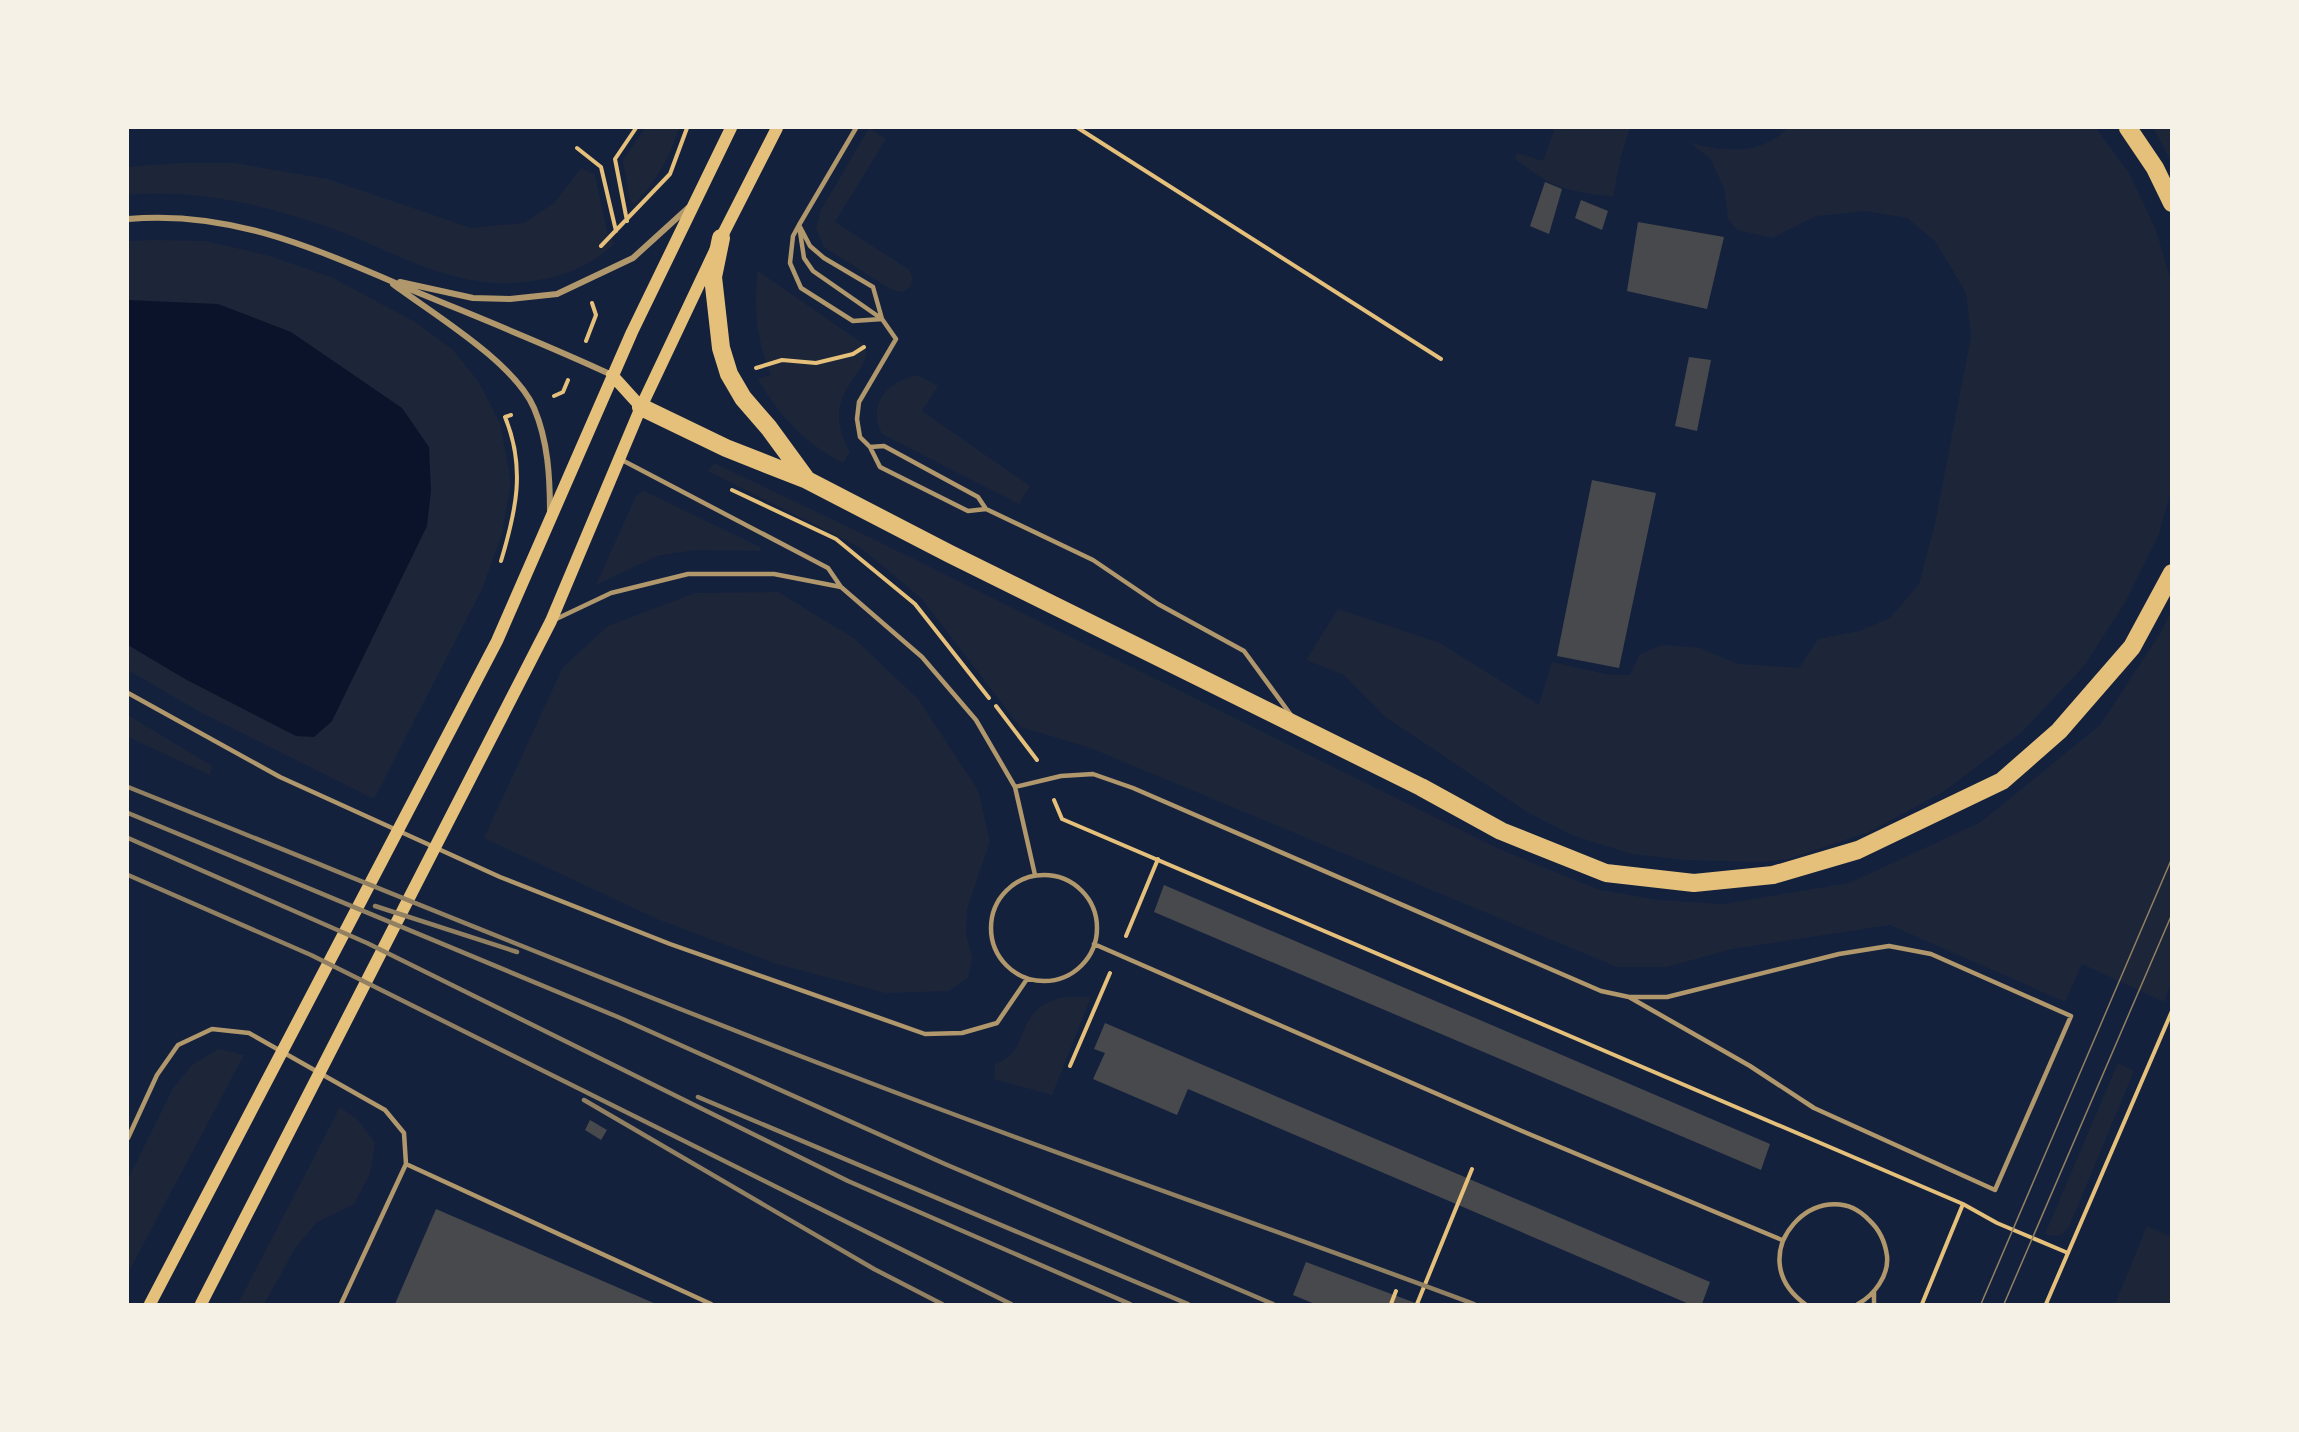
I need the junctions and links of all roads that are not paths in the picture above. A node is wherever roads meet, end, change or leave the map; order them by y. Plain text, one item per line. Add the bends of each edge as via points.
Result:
1 (731, 128) edge
2 (777, 128) edge
3 (856, 128) edge
4 (2128, 128) edge
5 (2172, 203) edge
6 (693, 204) junction
7 (128, 219) edge
8 (799, 225) junction
9 (721, 238) junction
10 (385, 279) junction
11 (882, 319) junction
12 (612, 375) junction
13 (641, 406) junction
14 (870, 447) junction
15 (620, 459) junction
16 (807, 480) junction
17 (986, 509) junction
18 (550, 525) junction
19 (2172, 573) edge
20 (841, 587) junction
21 (551, 621) junction
22 (128, 693) edge
23 (1299, 727) junction
24 (1015, 787) junction
25 (1035, 875) junction
26 (1094, 944) junction
27 (1027, 979) junction
28 (1629, 996) junction
29 (128, 1138) edge
30 (406, 1164) junction
31 (1782, 1240) junction
32 (1874, 1291) junction
33 (150, 1305) edge
34 (201, 1305) edge
35 (341, 1305) edge
36 (711, 1305) edge
37 (1804, 1305) edge
38 (1857, 1305) edge
39 (1874, 1305) edge

1 - 6 main road
2 - 9 main road
3 - 8 lane
4 - 5 highway via 2155,168
6 - 10 street via 633,258 557,294 473,298
6 - 12 main road
7 - 10 street via 152,216 220,221 274,234
8 - 11 lane via 810,246 824,258 873,287
8 - 11 lane via 804,258 813,271
8 - 11 lane via 793,236 790,263 801,288 853,321
9 - 13 main road
9 - 16 highway via 713,277 721,348 729,374
10 - 12 street
10 - 18 street via 504,369 534,407 548,465
11 - 14 lane via 896,339 859,402 860,437
12 - 13 main road
12 - 18 main road
13 - 15 main road
13 - 16 highway via 726,448
14 - 17 lane via 884,446 978,497
14 - 17 lane via 880,467 968,511
15 - 20 lane via 800,551 828,568
15 - 21 main road
16 - 23 highway
17 - 23 lane via 1093,560 1158,604 1244,651
18 - 33 main road via 438,757
19 - 23 highway via 2132,647 2059,730 2002,781 1858,850 1773,874 1694,883 1606,873 1501,831
20 - 21 lane via 774,574 688,574 611,592
20 - 24 lane via 922,657 976,720
21 - 34 main road
22 - 27 lane via 280,777 500,878 670,944 925,1034 962,1033 997,1023
24 - 25 lane
24 - 28 lane via 1061,776 1093,774 1602,991
25 - 26 lane via 1050,874 1080,889 1096,917
25 - 27 lane via 1010,885 994,910 992,925 998,954 1007,966
26 - 27 lane via 1087,958 1068,975 1042,981
26 - 31 lane
28 - 28 lane via 1668,997 1839,954 1889,946 1931,954 2071,1016 1995,1190 1814,1108
29 - 30 lane via 157,1075 178,1045 212,1029 249,1033 385,1110 404,1133
30 - 35 lane
30 - 36 lane
31 - 32 lane via 1803,1214 1818,1207 1851,1208 1866,1216 1881,1235 1887,1259 1884,1277
31 - 37 lane via 1780,1271 1785,1285
32 - 38 lane
32 - 39 lane

